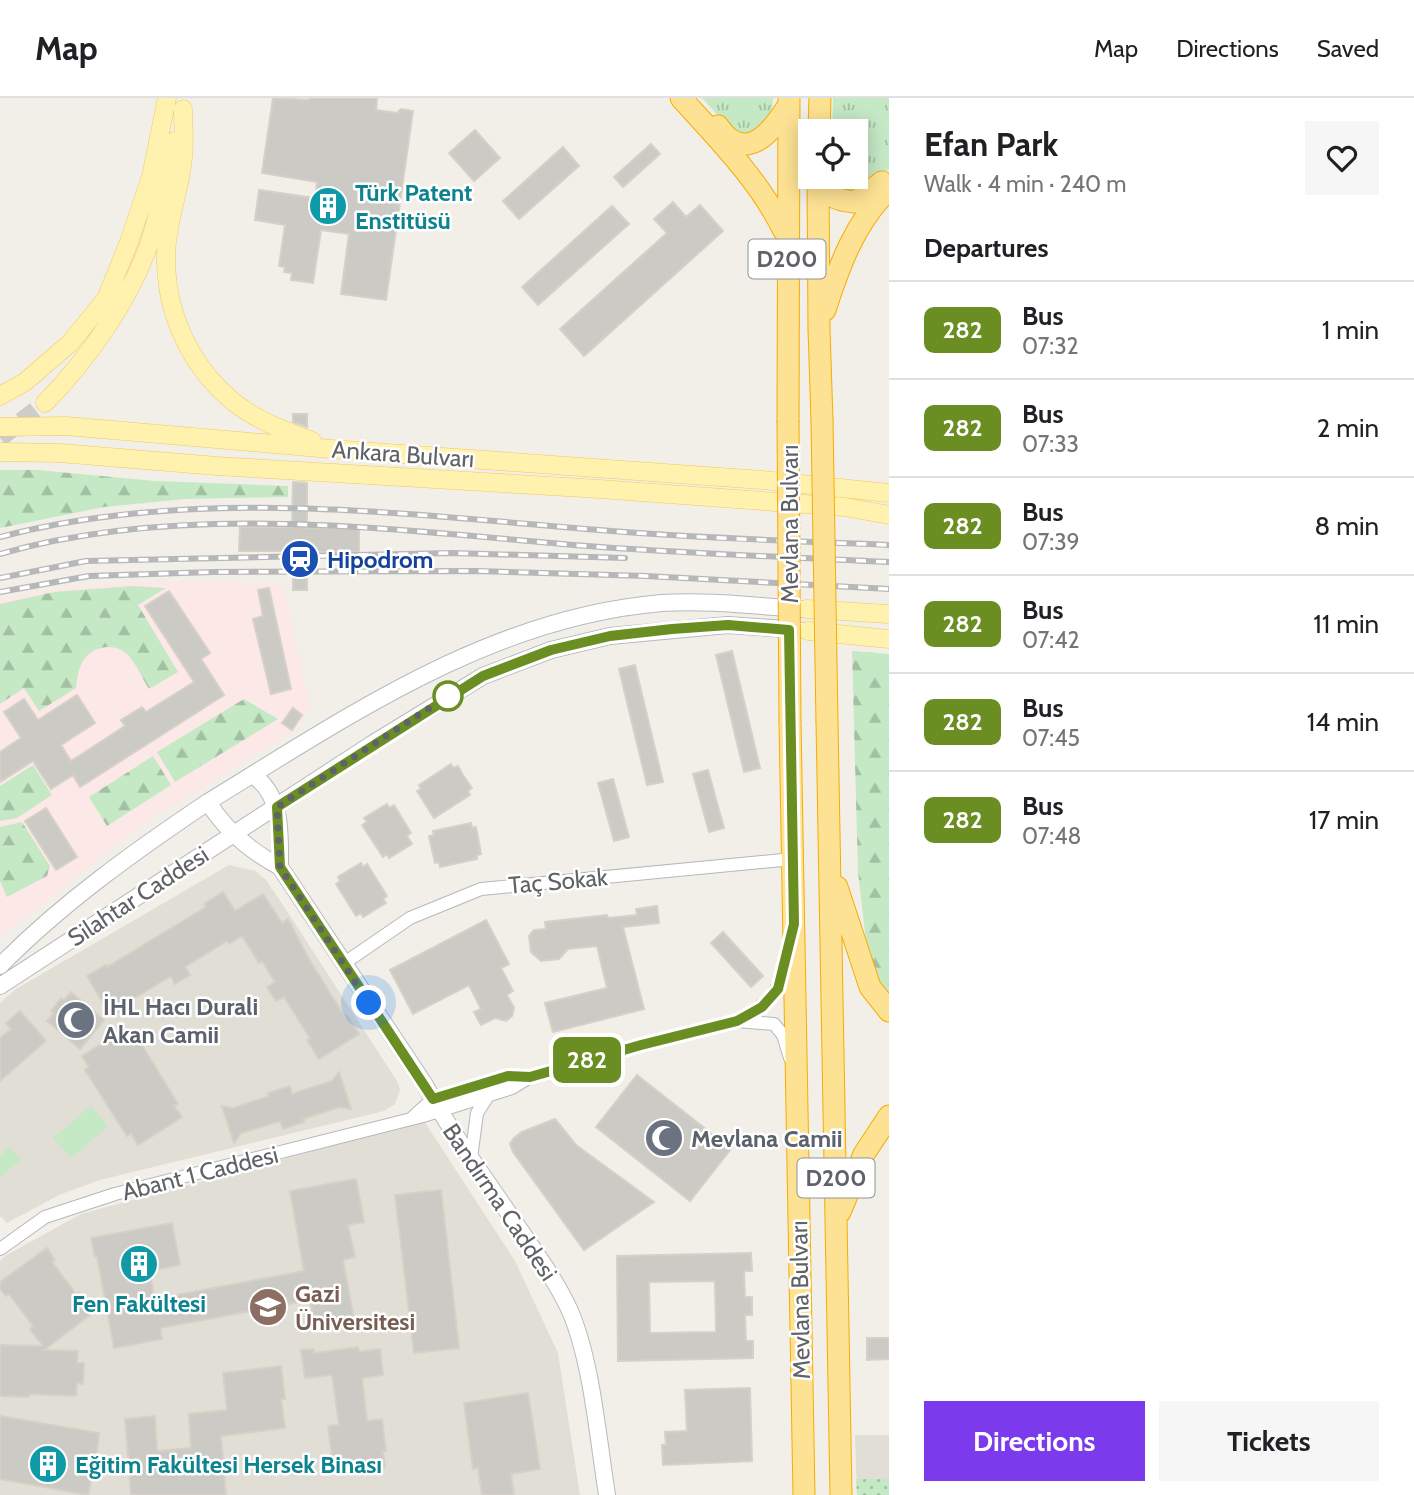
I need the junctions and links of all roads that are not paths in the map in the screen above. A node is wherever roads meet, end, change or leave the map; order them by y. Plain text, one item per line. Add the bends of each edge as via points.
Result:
1 (167, 98) edge
2 (681, 98) edge
3 (692, 98) edge
4 (820, 98) edge
5 (789, 101) edge
6 (184, 103) edge
7 (819, 119) edge
8 (889, 177) edge
9 (819, 189) edge
10 (825, 189) edge
11 (889, 189) edge
12 (787, 236) junction
13 (819, 329) junction
14 (0, 396) edge
15 (45, 403) tunnel mouth
16 (0, 427) edge
17 (331, 449) junction
18 (0, 452) edge
19 (889, 493) edge
20 (889, 515) edge
21 (806, 609) joint
22 (889, 614) edge
23 (807, 631) joint
24 (889, 639) edge
25 (252, 775) junction
26 (208, 802) junction
27 (277, 807) junction
28 (234, 835) junction
29 (793, 859) junction
30 (829, 862) junction
31 (280, 867) junction
32 (794, 924) junction
33 (343, 964) junction
34 (0, 966) edge
35 (0, 986) edge
36 (889, 1011) edge
37 (737, 1021) junction
38 (530, 1077) junction
39 (797, 1085) junction
40 (488, 1096) junction
41 (436, 1105) junction
42 (889, 1116) edge
43 (471, 1158) junction
44 (836, 1221) junction
45 (0, 1249) edge
46 (607, 1495) edge
47 (804, 1495) edge
48 (841, 1495) edge

1 - 14 main road via 151,177 106,299 70,343 25,382
2 - 12 highway via 754,180
3 - 5 highway via 731,141 747,144 774,128
4 - 7 highway
5 - 12 highway, Mevlana Bulvarı / D200
6 - 15 main road via 151,238 130,286 69,378
6 - 17 main road via 184,157 166,256 176,322 206,374 235,403 272,426
8 - 10 highway via 855,202 832,197
9 - 13 highway, Mevlana Bulvarı / D200
11 - 13 highway via 855,234 836,273
12 - 29 highway, Mevlana Bulvarı / D200, bridge
13 - 30 highway, Mevlana Bulvarı / D200, bridge
16 - 17 main road, Ankara Bulvarı via 65,426
17 - 19 main road, Ankara Bulvarı
18 - 20 main road, Ankara Bulvarı via 587,488
21 - 22 main road
21 - 25 main road via 664,603 602,611 541,626 404,684
23 - 24 main road
23 - 27 main road, Silahtar Caddesi via 728,625 672,629 610,636 551,650 483,676
25 - 26 main road
25 - 27 main road via 261,780
26 - 28 main road, Bandırma Caddesi
26 - 34 main road, Silahtar Caddesi via 113,868
27 - 28 main road, Silahtar Caddesi
27 - 31 main road
28 - 31 main road, Bandırma Caddesi via 255,854
28 - 35 main road, Silahtar Caddesi
29 - 32 highway, Mevlana Bulvarı / D200
29 - 33 street, Taç Sokak via 481,889 410,918
30 - 36 highway via 870,987
30 - 44 highway, Mevlana Bulvarı / D200
31 - 33 main road, Bandırma Caddesi
32 - 37 street, Abant 1 Caddesi via 778,989 762,1007
32 - 39 highway, Mevlana Bulvarı / D200
33 - 41 main road, Bandırma Caddesi
37 - 38 street, Abant 1 Caddesi
37 - 39 street, Abant 1 Caddesi via 774,1024 783,1035
38 - 40 street, Abant 1 Caddesi
38 - 41 street, Abant 1 Caddesi via 508,1076
39 - 47 highway, Mevlana Bulvarı / D200
40 - 41 street, Abant 1 Caddesi
40 - 43 street via 477,1113
41 - 43 main road, Bandırma Caddesi
41 - 45 street, Abant 1 Caddesi via 410,1119 115,1194 45,1217
42 - 44 highway via 864,1154
43 - 46 main road, Bandırma Caddesi via 541,1260 571,1314 585,1366
44 - 48 highway, Mevlana Bulvarı / D200

